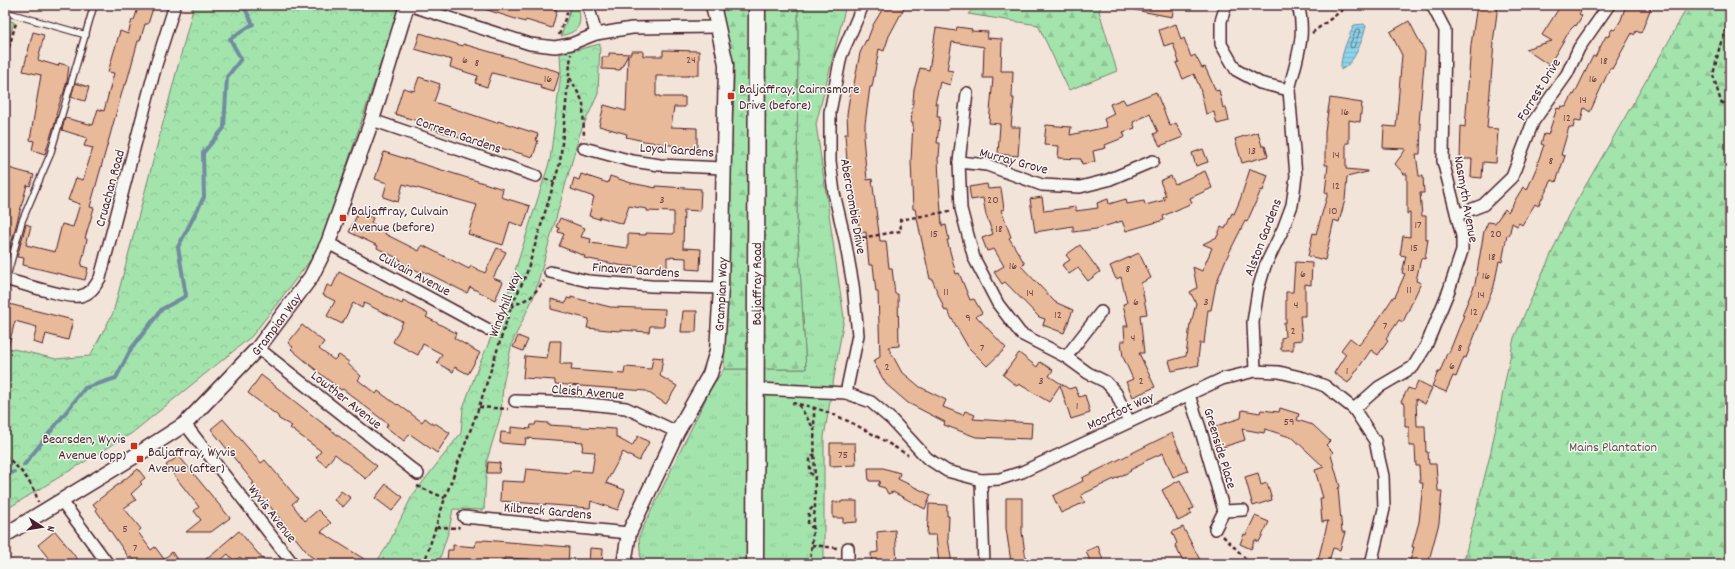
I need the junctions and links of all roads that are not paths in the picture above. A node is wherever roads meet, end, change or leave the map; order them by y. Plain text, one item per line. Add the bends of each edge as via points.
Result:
1 (94, 5) edge
2 (175, 5) edge
3 (408, 5) edge
4 (588, 5) edge
5 (713, 5) edge
6 (757, 5) edge
7 (863, 5) edge
8 (1226, 5) edge
9 (1298, 5) edge
10 (1432, 5) edge
11 (1609, 5) edge
12 (5, 12) edge
13 (719, 27) junction
14 (596, 34) junction
15 (86, 35) junction
16 (1289, 90) junction
17 (967, 93) dead end
18 (372, 120) junction
19 (584, 148) road end
20 (1153, 161) dead end
21 (959, 162) junction
22 (722, 168) junction
23 (536, 176) dead end
24 (1457, 215) junction
25 (328, 243) junction
26 (550, 272) road end
27 (6, 279) edge
28 (721, 288) junction
29 (1101, 312) dead end
30 (487, 329) dead end
31 (258, 348) junction
32 (1066, 357) junction
33 (1255, 371) junction
34 (756, 389) junction
35 (846, 392) junction
36 (1188, 395) junction
37 (515, 401) road end
38 (1354, 409) junction
39 (1129, 422) junction
40 (185, 424) junction
41 (677, 432) junction
42 (418, 474) road end
43 (981, 480) junction
44 (62, 500) junction
45 (1243, 510) dead end
46 (1224, 511) junction
47 (464, 517) road end
48 (1215, 529) road end
49 (629, 533) junction
50 (5, 535) edge
51 (848, 548) dead end
52 (108, 564) edge
53 (293, 564) edge
54 (624, 564) edge
55 (755, 564) edge
56 (848, 564) edge
57 (984, 564) edge
58 (1371, 564) edge

1 - 15 lane
2 - 27 street, Cruachan Road via 156,64 100,278 95,287 80,296 68,296
3 - 14 street via 546,47 571,44
3 - 18 street, Grampian Way
4 - 14 street
5 - 13 street, Grampian Way
6 - 34 main road, Baljaffray Road
7 - 35 street, Abercrombie Drive via 841,56 830,112 830,161 834,193 853,285 858,335
8 - 16 street via 1221,21 1221,44 1236,70 1260,83
9 - 16 street, Alston Gardens via 1302,18 1302,41
10 - 24 street, Nasmyth Avenue via 1445,30 1443,161
11 - 24 street, Forrest Drive via 1579,48 1567,74 1533,122 1512,177 1484,205
12 - 15 lane
13 - 14 street via 632,28
13 - 22 street, Grampian Way via 726,64
15 - 27 lane via 50,155 22,221
16 - 33 street, Alston Gardens via 1296,176 1292,205 1265,266 1258,290 1253,322
17 - 21 street
18 - 23 street, Correen Gardens
18 - 25 street, Grampian Way
19 - 22 street, Loyal Gardens via 632,161
20 - 21 street, Murray Grove via 1108,180 1080,187 1042,185 987,165
21 - 32 street via 961,209 974,258 998,304 1021,334
22 - 28 street, Grampian Way
24 - 38 street, Nasmyth Avenue via 1462,236 1462,251 1426,346 1413,367 1379,387
25 - 30 street, Culvain Avenue
25 - 31 street, Grampian Way via 311,277
26 - 28 street, Finaven Gardens via 588,281
28 - 41 street, Grampian Way via 717,351 710,374
29 - 32 street
31 - 40 street, Grampian Way
31 - 42 street, Lowther Avenue
32 - 39 street via 1106,382 1116,393
33 - 36 street, Moorfoot Way via 1222,379
33 - 38 street, Moorfoot Way via 1279,372 1325,386
34 - 35 street, Moorfoot Way
34 - 55 main road, Baljaffray Road
35 - 43 street, Moorfoot Way via 871,402 892,420 927,458 947,471
36 - 39 street, Moorfoot Way
36 - 46 street, Greenside Place
37 - 41 street, Cleish Avenue via 579,403 626,408
38 - 58 street, Moorfoot Way via 1375,441 1383,476 1384,509
39 - 43 street, Moorfoot Way via 1022,472 1000,479
40 - 44 street, Grampian Way
40 - 53 street, Wyvis Avenue
41 - 49 street, Grampian Way
43 - 57 street
44 - 50 street, Grampian Way
44 - 52 street
45 - 46 street, Greenside Place
46 - 48 street, Greenside Place
47 - 49 street, Kilbreck Gardens
49 - 54 street, Grampian Way
51 - 56 street

